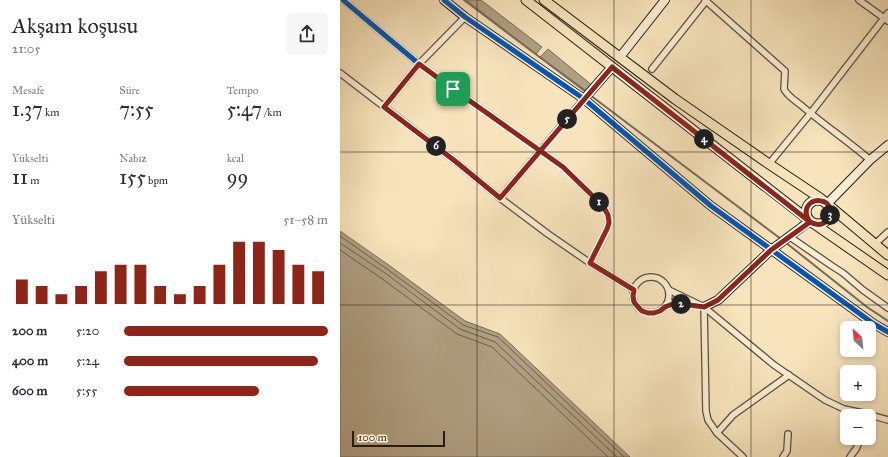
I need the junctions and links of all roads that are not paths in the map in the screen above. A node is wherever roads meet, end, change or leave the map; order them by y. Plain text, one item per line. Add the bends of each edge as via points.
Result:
1 (343, 0) edge
2 (444, 0) edge
3 (526, 0) edge
4 (544, 0) edge
5 (665, 0) edge
6 (705, 0) edge
7 (859, 0) edge
8 (888, 13) edge
9 (465, 17) junction
10 (886, 19) edge
11 (620, 57) junction
12 (419, 64) junction
13 (612, 67) junction
14 (652, 69) dead end
15 (340, 73) edge
16 (584, 99) junction
17 (384, 107) junction
18 (810, 114) junction
19 (888, 145) edge
20 (540, 152) junction
21 (870, 160) junction
22 (769, 164) junction
23 (500, 198) junction
24 (827, 204) junction
25 (810, 222) junction
26 (888, 232) edge
27 (790, 236) junction
28 (874, 244) junction
29 (771, 250) junction
30 (888, 255) edge
31 (590, 263) junction
32 (888, 275) edge
33 (634, 290) junction
34 (668, 290) junction
35 (665, 307) junction
36 (704, 307) junction
37 (888, 308) edge
38 (888, 332) edge
39 (789, 375) junction
40 (844, 409) edge
41 (876, 417) edge
42 (888, 420) edge
43 (717, 433) junction
44 (788, 434) dead end
45 (858, 445) edge
46 (743, 457) edge
47 (783, 457) edge
48 (850, 457) edge

1 - 12 street
2 - 9 street
3 - 13 main road
4 - 11 main road
5 - 11 street
6 - 14 street
6 - 18 street via 785,71 784,91
7 - 10 street
8 - 10 street
9 - 12 street
9 - 16 street
10 - 18 street
11 - 22 main road via 675,99
12 - 17 street
12 - 20 street
13 - 16 street
13 - 25 main road
15 - 17 street
16 - 20 street
16 - 29 street via 711,206
17 - 23 street
18 - 21 street
18 - 22 street
19 - 21 street
20 - 23 street
20 - 31 street via 563,167 607,211 607,229
21 - 24 street
22 - 24 main road
23 - 31 street
24 - 25 main road via 830,210 827,221 817,224
24 - 25 main road via 820,200 812,202 807,207 806,215
24 - 28 main road
25 - 27 street
25 - 32 main road
26 - 28 street
27 - 29 street
27 - 37 street
28 - 30 main road
29 - 36 street via 718,300
29 - 38 street
31 - 33 street
33 - 34 street via 641,281 652,277 662,281
33 - 35 street via 634,302 642,311 654,313
34 - 35 street via 668,302
34 - 36 street
35 - 36 street via 675,303
36 - 39 street
36 - 43 street via 706,410 708,420
39 - 40 street via 825,400
39 - 43 street via 733,415
41 - 42 street
43 - 46 street
44 - 47 street via 787,451
45 - 48 street

